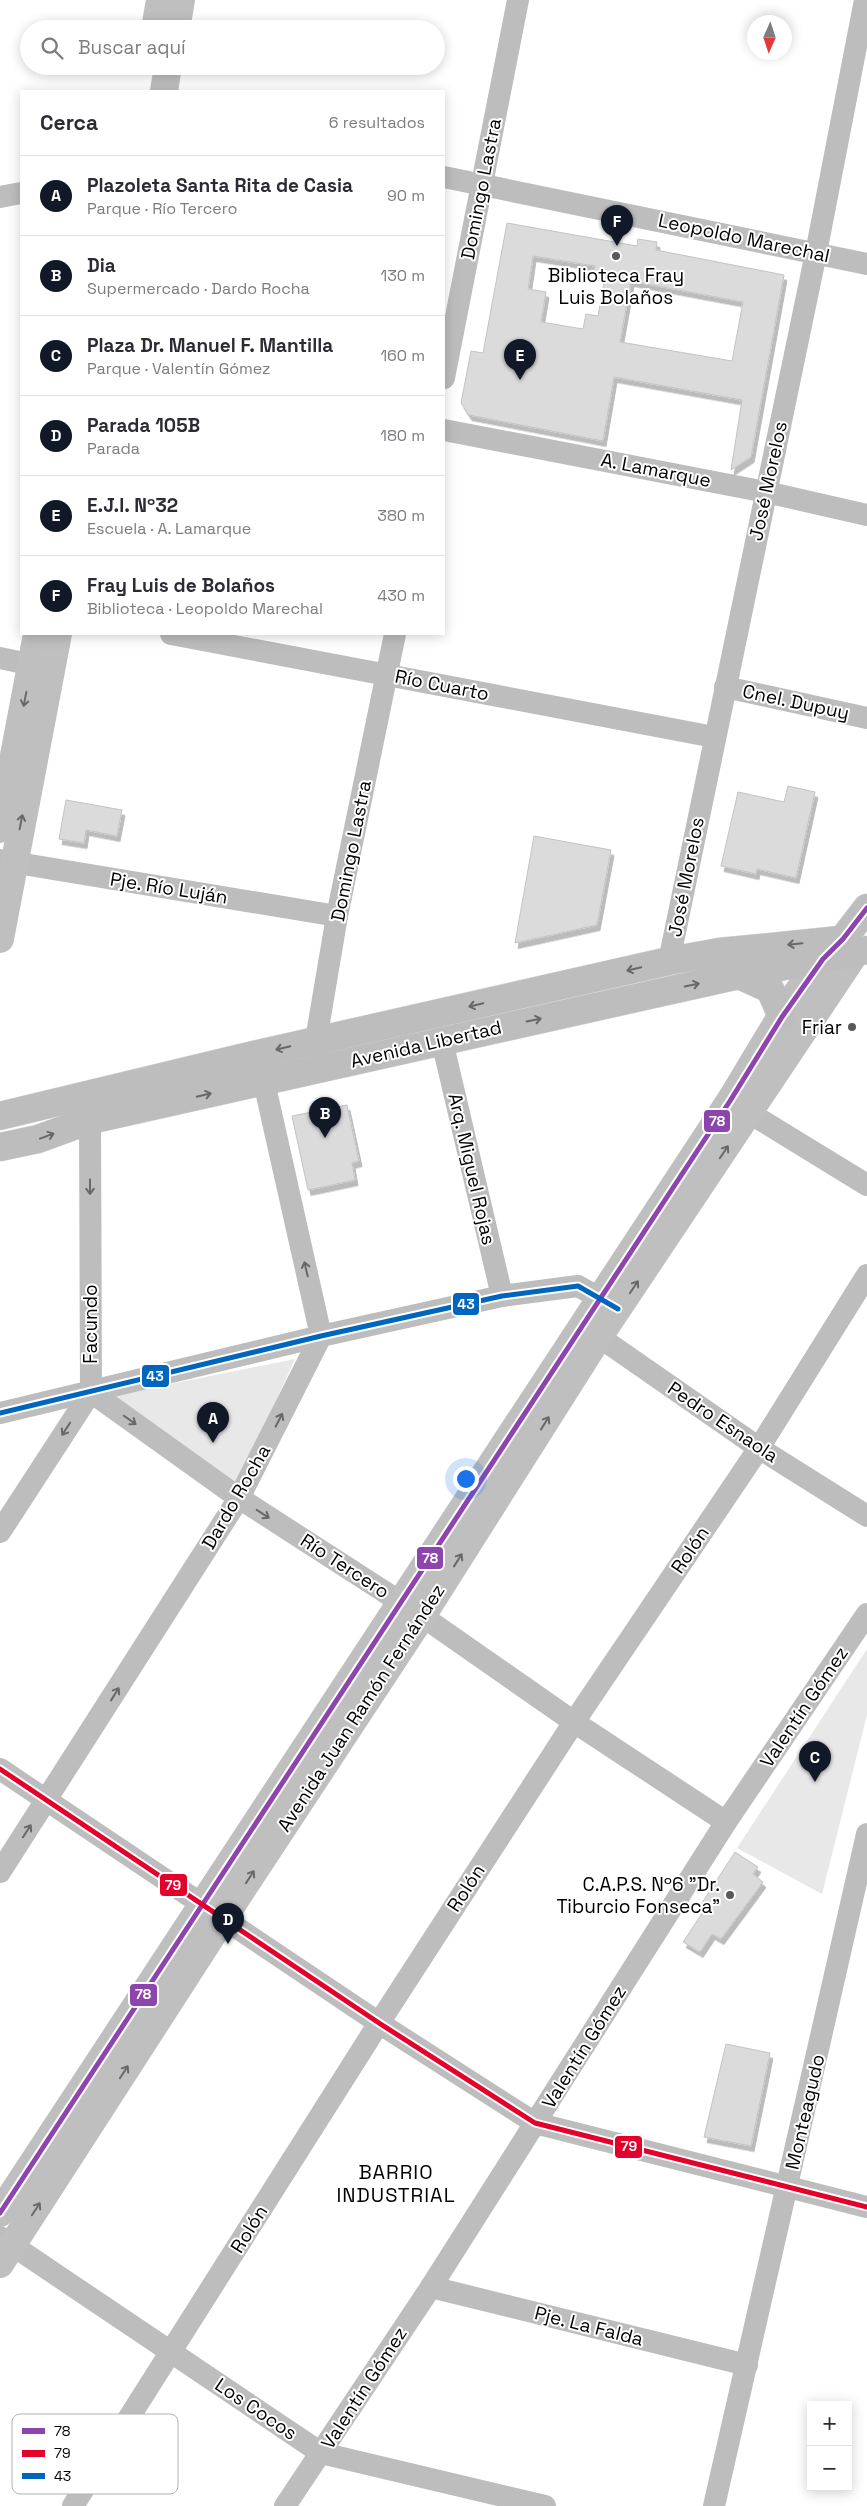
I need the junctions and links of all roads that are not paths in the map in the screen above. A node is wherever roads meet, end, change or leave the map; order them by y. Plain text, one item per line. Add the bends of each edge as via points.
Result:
1 (160, 0) edge
2 (181, 0) edge
3 (518, 0) edge
4 (865, 0) edge
5 (157, 20) edge
6 (178, 20) edge
7 (147, 75) edge
8 (167, 75) edge
9 (144, 90) edge
10 (164, 90) edge
11 (445, 177) edge
12 (483, 184) junction
13 (20, 193) edge
14 (0, 197) edge
15 (816, 253) junction
16 (867, 264) edge
17 (445, 373) edge
18 (445, 430) edge
19 (766, 492) junction
20 (867, 515) edge
21 (37, 635) edge
22 (57, 635) edge
23 (175, 635) edge
24 (395, 635) edge
25 (0, 658) edge
26 (41, 667) junction
27 (387, 674) junction
28 (725, 687) junction
29 (867, 718) edge
30 (714, 737) junction
31 (0, 829) edge
32 (6, 861) edge
33 (867, 908) edge
34 (338, 916) junction
35 (0, 939) edge
36 (858, 943) edge
37 (823, 959) junction
38 (669, 961) junction
39 (739, 975) junction
40 (782, 1017) junction
41 (316, 1040) junction
42 (442, 1041) junction
43 (323, 1068) junction
44 (264, 1082) junction
45 (740, 1107) junction
46 (0, 1116) edge
47 (90, 1120) junction
48 (0, 1147) edge
49 (867, 1185) edge
50 (867, 1274) edge
51 (502, 1296) junction
52 (609, 1303) junction
53 (590, 1331) junction
54 (321, 1336) junction
55 (91, 1392) junction
56 (0, 1413) edge
57 (759, 1448) junction
58 (239, 1498) junction
59 (867, 1516) edge
60 (0, 1532) edge
61 (412, 1609) junction
62 (867, 1614) edge
63 (574, 1722) junction
64 (0, 1770) edge
65 (47, 1800) junction
66 (726, 1822) junction
67 (867, 1834) edge
68 (0, 1872) edge
69 (862, 1879) edge
70 (213, 1910) junction
71 (379, 2023) junction
72 (535, 2123) junction
73 (788, 2188) junction
74 (867, 2207) edge
75 (0, 2213) edge
76 (4, 2249) edge
77 (431, 2287) junction
78 (172, 2352) junction
79 (748, 2365) junction
80 (132, 2414) edge
81 (321, 2453) junction
82 (81, 2494) edge
83 (73, 2506) edge
84 (285, 2506) edge
85 (545, 2506) edge
86 (714, 2506) edge

1 - 5 main road
2 - 6 main road
3 - 12 street, Domingo Lastra
4 - 15 street, José Morelos
7 - 9 main road
8 - 10 main road
11 - 12 street, Leopoldo Marechal
12 - 15 street, Leopoldo Marechal
12 - 17 street, Domingo Lastra
13 - 14 street
15 - 16 street, Leopoldo Marechal
15 - 19 street, José Morelos
18 - 19 street, A. Lamarque
19 - 20 street, A. Lamarque
19 - 28 street, José Morelos
21 - 26 main road
22 - 26 main road
23 - 27 street, Río Cuarto
24 - 27 street, Domingo Lastra
25 - 26 street
26 -> 31 main road
32 -> 26 main road
27 - 30 street, Río Cuarto
27 - 34 street, Domingo Lastra
28 - 29 street, Cnel. Dupuy
28 - 30 street, José Morelos
30 - 38 street, José Morelos
32 - 34 street, Pje. Río Luján
32 - 35 main road
33 - 36 main road
34 - 41 street, Domingo Lastra
36 - 37 main road, Avenida Libertad
36 -> 38 main road, Avenida Libertad via 719,952
36 - 45 main road, Avenida Juan Ramón Fernández
37 - 39 main road, Avenida Libertad
37 - 40 main road, Avenida Juan Ramón Fernández
38 -> 41 main road, Avenida Libertad
39 - 40 main road via 770,989
42 -> 39 main road, Avenida Libertad
40 - 45 main road, Avenida Juan Ramón Fernández
41 - 43 street, Domingo Lastra
41 -> 46 main road, Avenida Libertad
42 - 43 main road, Avenida Libertad
42 - 51 street, Arq. Miguel Rojas
43 - 44 main road, Avenida Libertad
47 -> 44 main road, Avenida Libertad
54 -> 44 street
45 - 49 street
45 - 52 main road, Avenida Juan Ramón Fernández
48 -> 47 main road, Avenida Libertad via 38,1139
47 -> 55 street, Facundo
50 - 57 street, Rolón
51 - 52 street via 578,1286
51 - 54 street
52 - 53 main road, Avenida Juan Ramón Fernández
53 - 57 street, Pedro Esnaola
53 - 61 main road, Avenida Juan Ramón Fernández
54 - 55 street
58 -> 54 street, Dardo Rocha
55 - 56 street
55 -> 58 street, Río Tercero
55 -> 60 street
57 - 59 street, Pedro Esnaola
57 - 63 street, Rolón
58 -> 61 street, Río Tercero
65 -> 58 street, Dardo Rocha
61 - 63 street, Río Tercero
61 - 70 main road, Avenida Juan Ramón Fernández
62 - 66 street, Valentín Gómez
63 - 66 street, Río Tercero
63 - 71 street, Rolón
64 - 65 street
68 -> 65 street, Dardo Rocha
65 - 70 street
66 - 72 street, Valentín Gómez
67 - 69 street, Monteagudo
69 - 73 street, Monteagudo
70 - 71 street
70 - 75 main road, Avenida Juan Ramón Fernández
76 -> 70 main road, Avenida Juan Ramón Fernández
71 - 72 street
71 - 78 street, Rolón
72 - 73 street
72 - 77 street, Valentín Gómez
73 - 74 street
73 - 79 street, Monteagudo
76 - 78 street, Los Cocos
77 - 79 street, Pje. La Falda
77 - 81 street, Valentín Gómez
78 - 80 street, Rolón
78 - 81 street, Los Cocos
79 - 86 street, Monteagudo
81 - 84 street, Valentín Gómez
81 - 85 street, Los Cocos
82 - 83 street, Rolón

